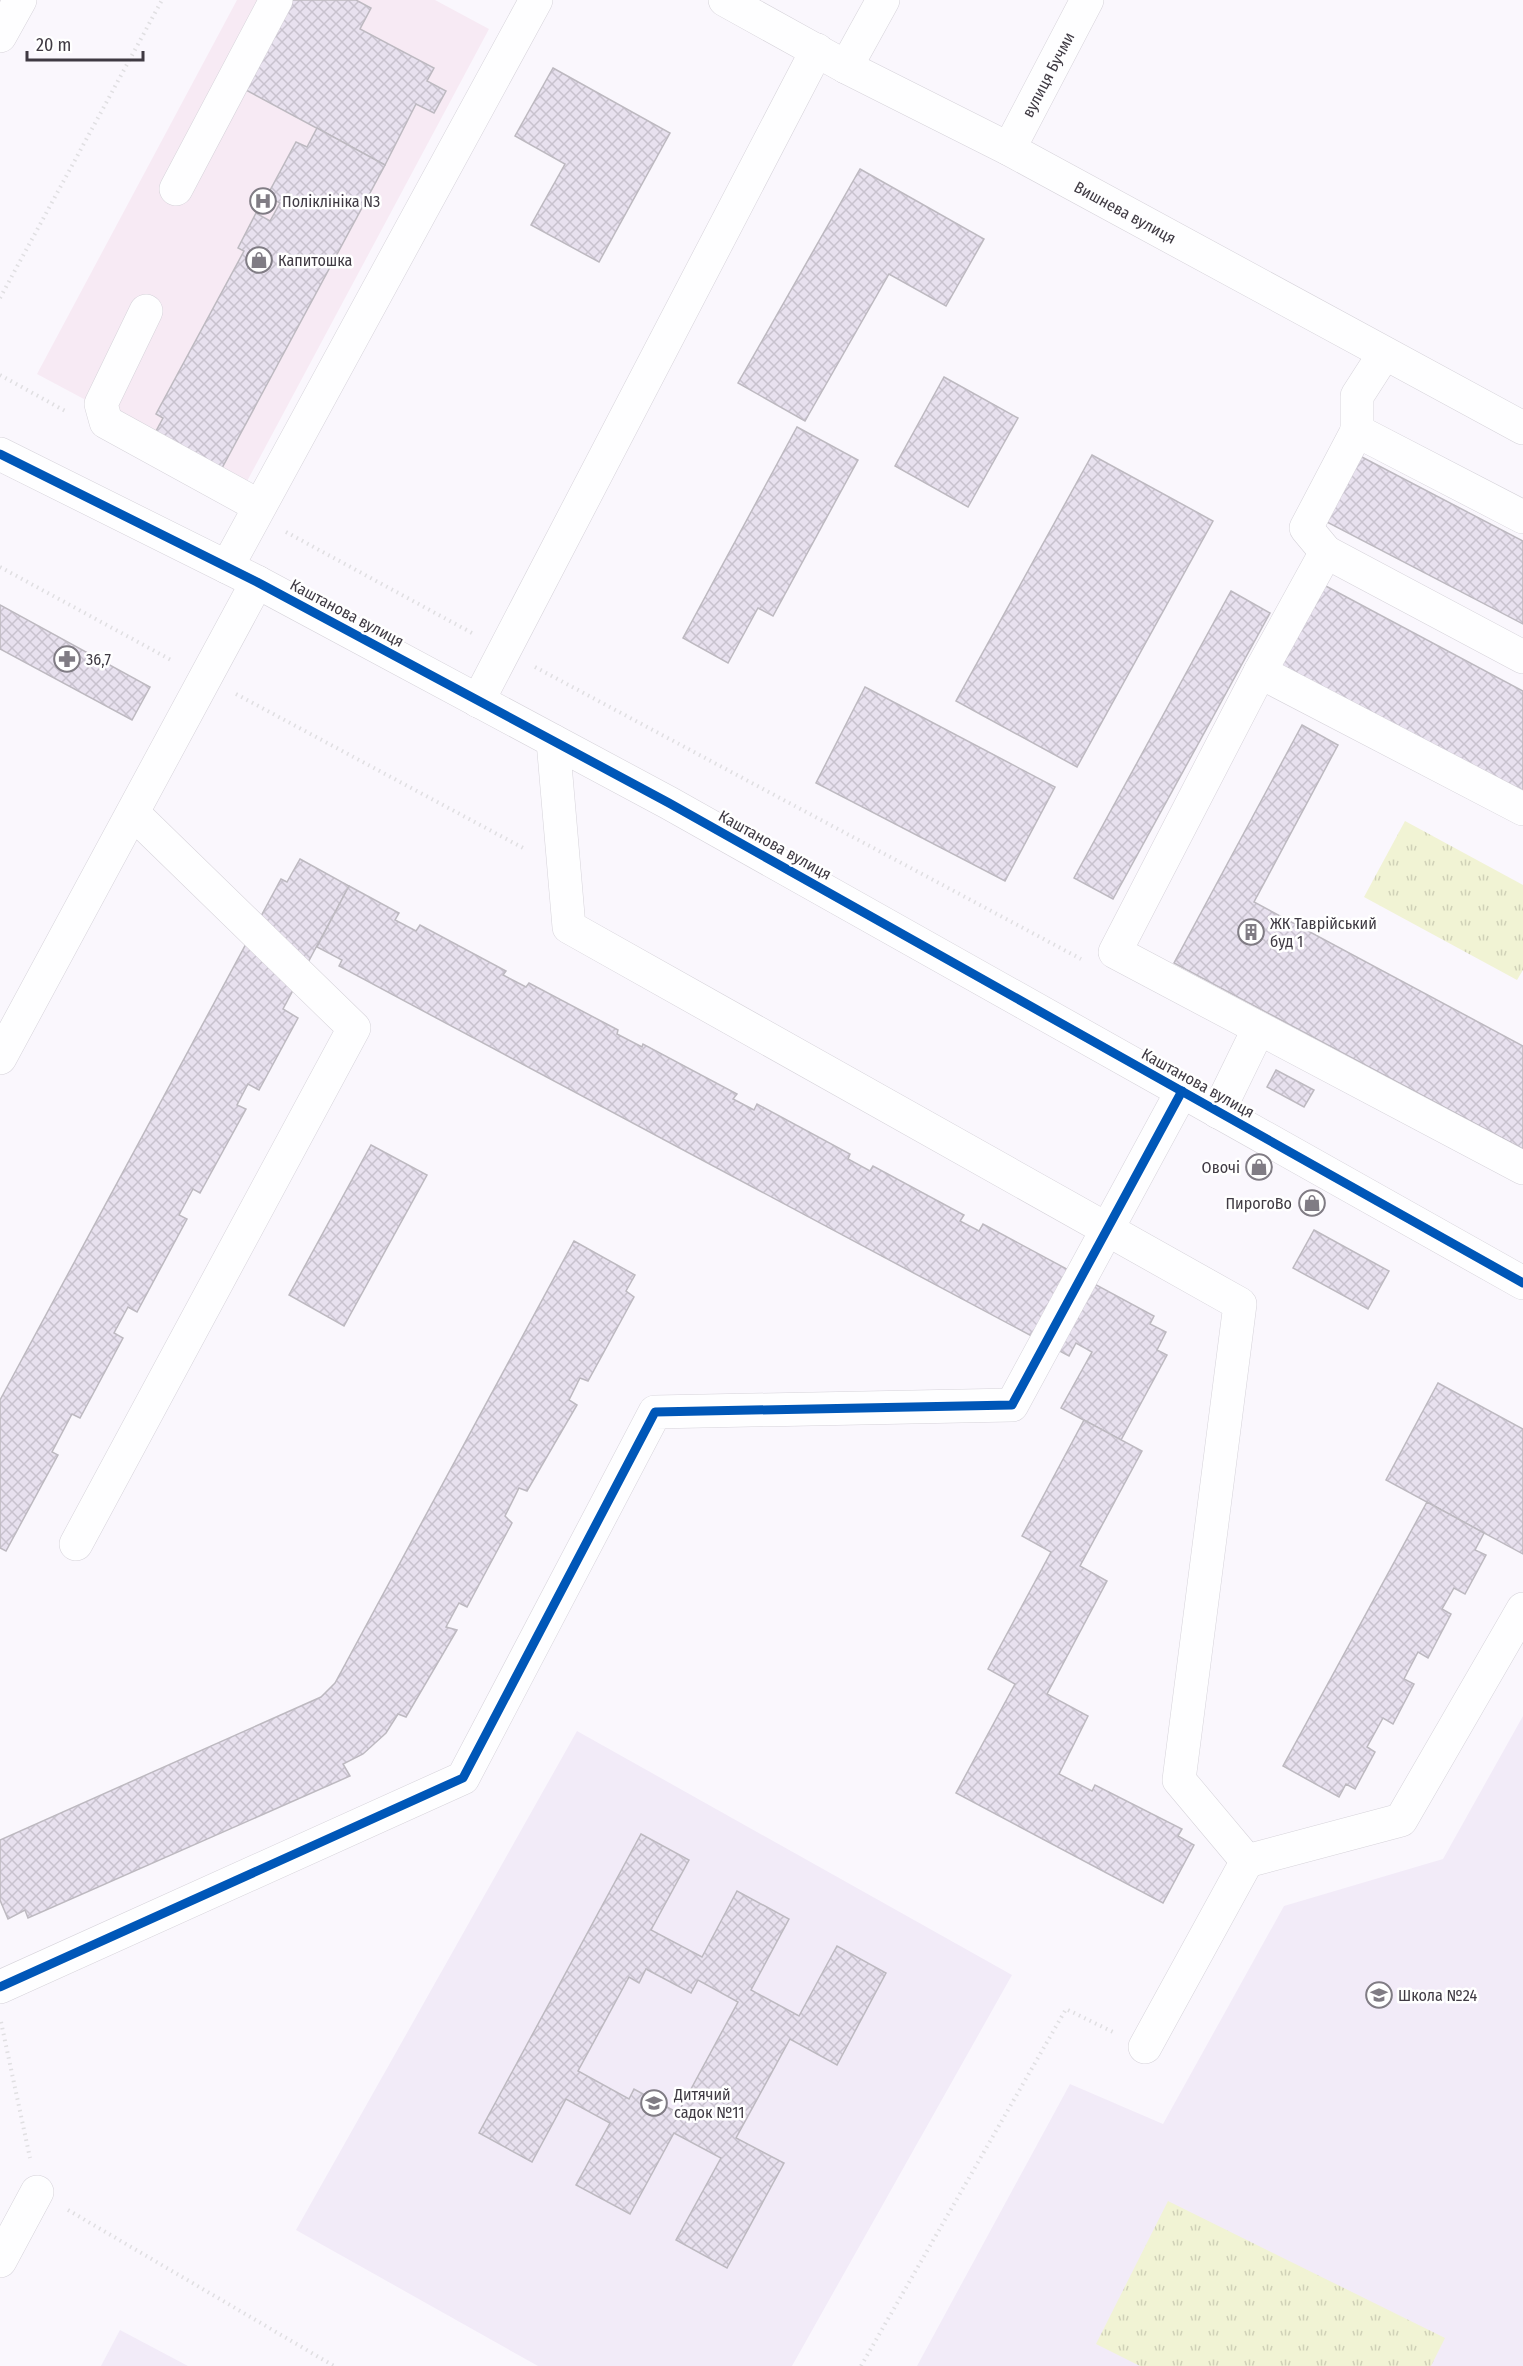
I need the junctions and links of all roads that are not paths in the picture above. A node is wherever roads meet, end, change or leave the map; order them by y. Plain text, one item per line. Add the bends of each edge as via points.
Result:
1 (20, 0) edge
2 (276, 0) edge
3 (536, 0) edge
4 (725, 0) edge
5 (883, 0) edge
6 (1087, 0) edge
7 (0, 36) edge
8 (817, 50) junction
9 (846, 67) junction
10 (1009, 149) junction
11 (176, 189) dead end
12 (146, 311) dead end
13 (1384, 354) junction
14 (1523, 429) edge
15 (1357, 430) junction
16 (0, 454) edge
17 (256, 510) junction
18 (1523, 517) edge
19 (1326, 552) junction
20 (227, 567) junction
21 (258, 582) junction
22 (1523, 657) edge
23 (1260, 672) junction
24 (478, 701) junction
25 (553, 741) junction
26 (1523, 809) edge
27 (133, 813) junction
28 (1258, 1030) junction
29 (0, 1058) edge
30 (1182, 1091) junction
31 (1218, 1112) junction
32 (1523, 1168) edge
33 (1107, 1229) junction
34 (1523, 1283) edge
35 (76, 1544) dead end
36 (1523, 1609) edge
37 (1247, 1861) junction
38 (0, 1987) edge
39 (1145, 2047) road end
40 (37, 2192) road end
41 (0, 2261) edge

1 - 7 street
2 - 11 street
3 - 17 street
4 - 8 street, Вишнева вулиця
5 - 9 street
6 - 10 street, вулиця Бучми
8 - 9 street, Вишнева вулиця
8 - 24 street
9 - 10 street, Вишнева вулиця
10 - 13 street, Вишнева вулиця
12 - 17 street via 101,404 106,422
13 - 14 street, Вишнева вулиця
13 - 15 street via 1357,396
15 - 18 street
15 - 19 street via 1306,528
16 - 20 street, Каштанова вулиця
17 - 20 street
19 - 22 street
19 - 23 street
20 - 21 street, Каштанова вулиця
21 - 24 street, Каштанова вулиця
21 - 27 street
23 - 26 street
23 - 28 street via 1115,952
24 - 25 street, Каштанова вулиця
25 - 30 street, Каштанова вулиця
25 - 33 street via 569,927
27 - 29 street
27 - 35 street via 354,1028
28 - 31 street
28 - 32 street
30 - 31 street, Каштанова вулиця
30 - 33 street
31 - 34 street, Каштанова вулиця
33 - 37 street via 1240,1304 1179,1780
33 - 38 street via 1012,1405 656,1412 463,1778
36 - 37 street via 1401,1820
37 - 39 street
40 - 41 street

